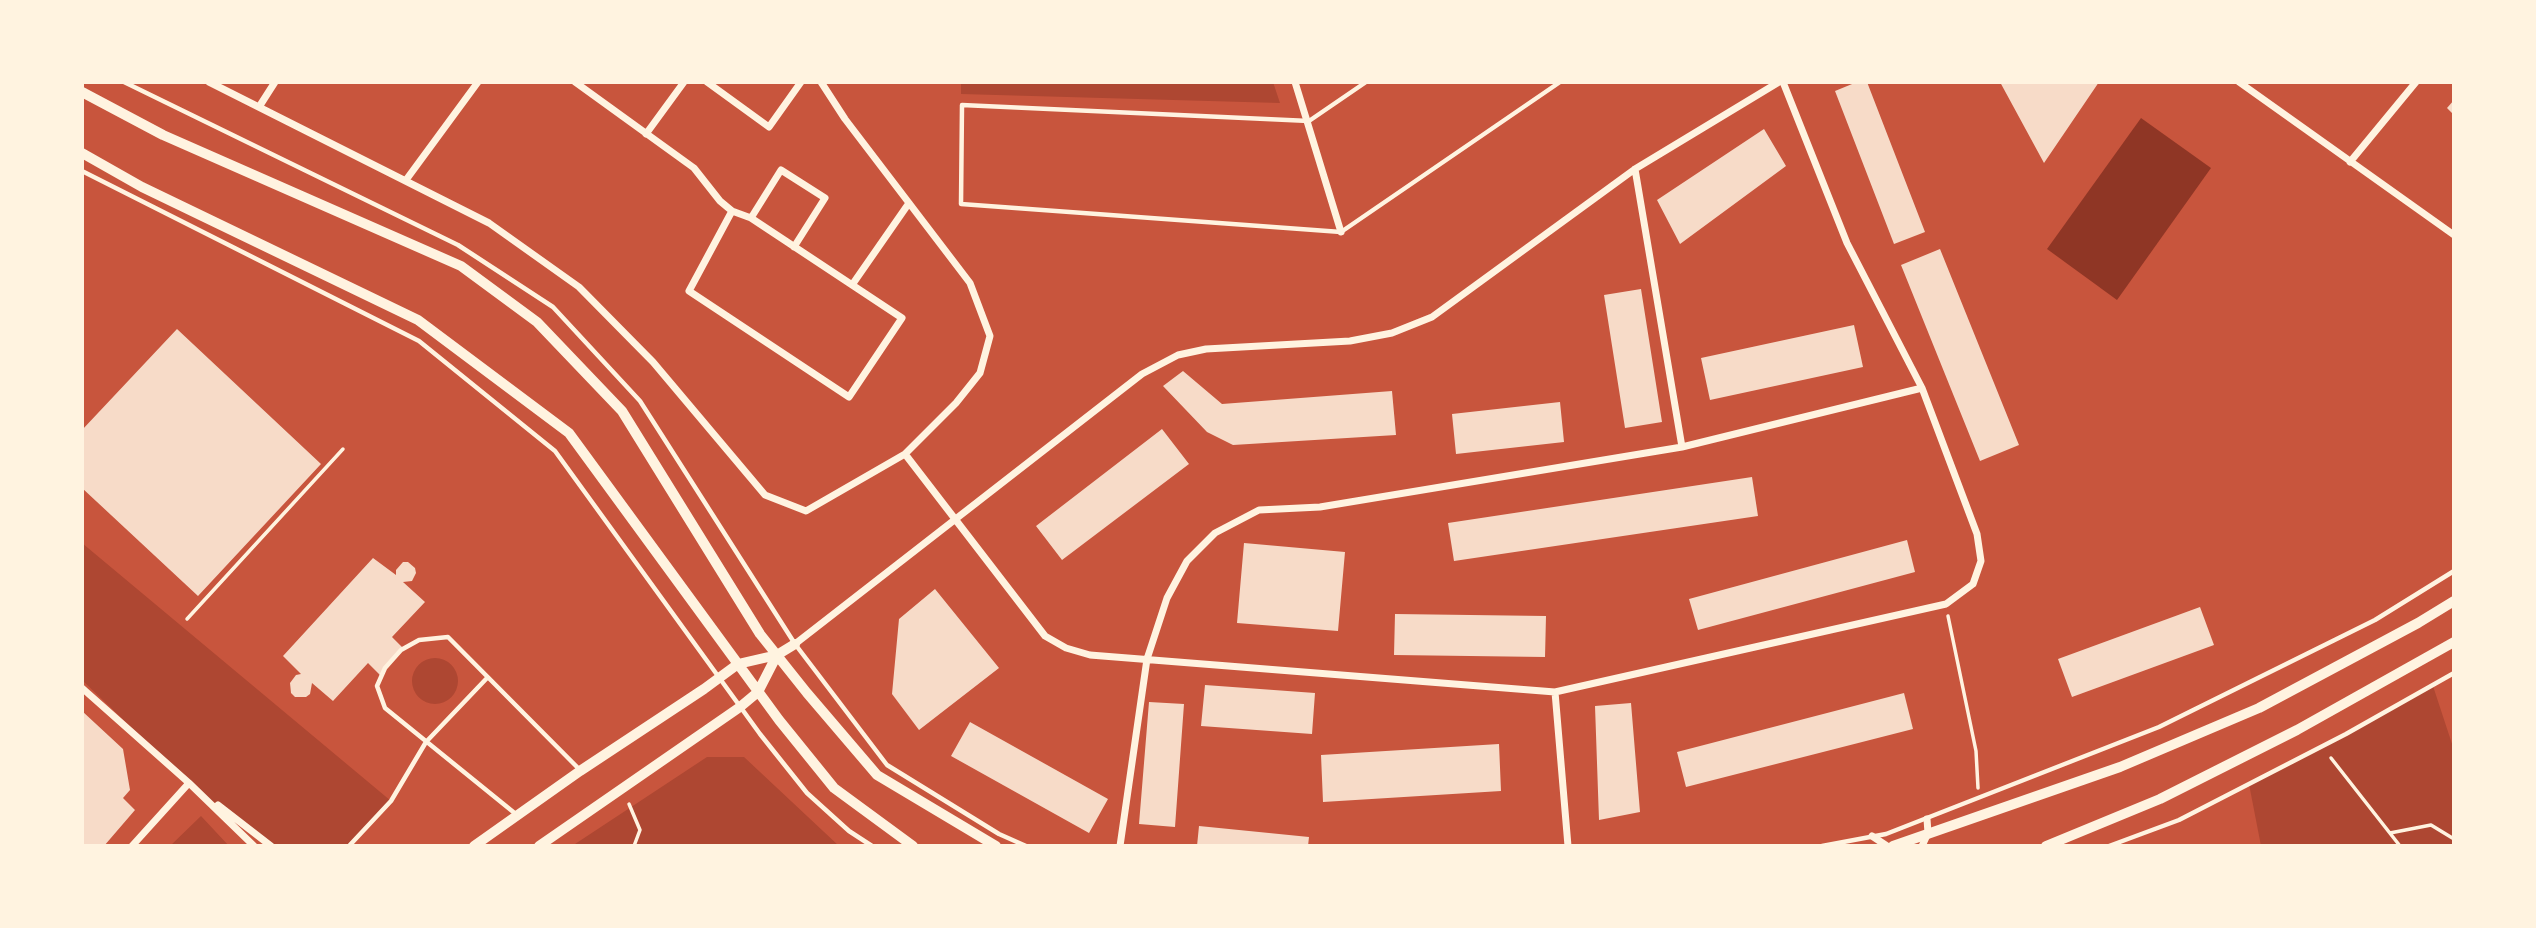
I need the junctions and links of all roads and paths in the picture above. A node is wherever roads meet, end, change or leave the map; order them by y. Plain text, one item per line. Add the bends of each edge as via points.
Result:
1 (124, 82) edge
2 (209, 82) edge
3 (275, 82) edge
4 (478, 82) edge
5 (575, 82) edge
6 (684, 82) edge
7 (707, 82) edge
8 (801, 82) edge
9 (821, 82) edge
10 (1295, 82) edge
11 (1366, 82) edge
12 (1560, 82) edge
13 (1781, 82) edge
14 (2239, 82) edge
15 (2416, 82) edge
16 (82, 92) edge
17 (259, 107) junction
18 (1309, 121) junction
19 (646, 134) junction
20 (82, 153) edge
21 (2350, 162) junction
22 (1635, 169) junction
23 (82, 172) edge
24 (406, 180) junction
25 (909, 203) junction
26 (732, 211) junction
27 (751, 218) junction
28 (1341, 232) junction
29 (2454, 235) edge
30 (794, 247) junction
31 (852, 285) junction
32 (1922, 388) junction
33 (1682, 447) junction
34 (343, 449) dead end
35 (905, 454) junction
36 (956, 519) junction
37 (2454, 571) edge
38 (2454, 601) edge
39 (1946, 604) junction
40 (187, 619) dead end
41 (2454, 642) edge
42 (795, 644) junction
43 (777, 655) junction
44 (1147, 659) junction
45 (738, 664) junction
46 (2454, 673) edge
47 (487, 678) junction
48 (719, 678) junction
49 (82, 688) edge
50 (758, 692) junction
51 (1555, 692) junction
52 (740, 708) junction
53 (426, 742) junction
54 (2331, 758) dead end
55 (580, 771) junction
56 (190, 783) junction
57 (1978, 790) dead end
58 (629, 804) dead end
59 (517, 815) junction
60 (1927, 819) junction
61 (2390, 833) junction
62 (1928, 834) junction
63 (1872, 836) junction
64 (2454, 839) edge
65 (132, 846) edge
66 (254, 846) edge
67 (271, 846) edge
68 (349, 846) edge
69 (474, 846) edge
70 (539, 846) edge
71 (634, 846) edge
72 (872, 846) edge
73 (914, 846) edge
74 (996, 846) edge
75 (1026, 846) edge
76 (1120, 846) edge
77 (1569, 846) edge
78 (1822, 846) edge
79 (1887, 846) edge
80 (1893, 846) edge
81 (1922, 846) edge
82 (2046, 846) edge
83 (2109, 846) edge
84 (2400, 846) edge

1 - 42 lane via 458,245 553,307 640,401
2 - 17 street
3 - 17 street
4 - 24 street
5 - 19 street
6 - 19 street
7 - 8 street via 769,127
9 - 25 street
10 - 18 street
11 - 18 lane
12 - 28 lane
13 - 22 street
13 - 32 street via 1847,243
14 - 21 street
15 - 21 street
16 - 43 street via 163,135 461,266 537,322 622,411
17 - 24 street
18 - 28 street
18 - 28 lane via 962,105 961,204
19 - 26 street via 694,168
20 - 45 street via 142,187 418,320 569,433
21 - 29 street
22 - 33 street
22 - 36 street via 1432,317 1392,333 1350,341 1206,349 1178,355 1142,374
23 - 48 lane via 419,341 555,451
24 - 35 street via 489,223 579,287 653,362 765,495 806,511
25 - 31 street
25 - 35 street via 970,283 990,335 980,373
26 - 27 street
26 - 31 street via 689,291 849,397 902,318
27 - 30 street
27 - 30 street via 781,170 825,198
30 - 31 street
32 - 33 street
32 - 39 street via 1977,534 1981,561 1973,584
33 - 44 street via 1320,506 1259,510 1215,533 1188,561 1167,598
34 - 40 path
35 - 36 street
36 - 42 street
36 - 44 street via 1045,636 1090,656
37 - 60 lane via 2375,621 2159,727
38 - 62 street via 2259,708 2120,767
39 - 51 street
39 - 57 path via 1976,751
41 - 82 street via 2297,730 2160,799
42 - 43 street
42 - 75 lane via 887,765
43 - 45 street
43 - 50 street
43 - 74 street via 877,775
44 - 51 street
44 - 76 street
45 - 48 street
45 - 50 street
46 - 83 lane via 2179,820
47 - 53 lane
47 - 53 lane via 448,637 419,640 401,650 377,686 385,708
47 - 55 lane
48 - 52 lane
48 - 55 street
49 - 56 street
50 - 52 street
50 - 73 street via 834,788
51 - 77 street
52 - 70 street
52 - 72 lane via 807,793
53 - 59 lane
53 - 68 lane via 391,801
54 - 61 path
55 - 59 street
56 - 65 street
56 - 66 street
56 - 67 street
58 - 71 path via 640,830
59 - 69 street
60 - 62 street
60 - 63 lane
61 - 64 path via 2431,825
61 - 84 path
62 - 80 street
62 - 81 street
63 - 78 lane
63 - 79 street

